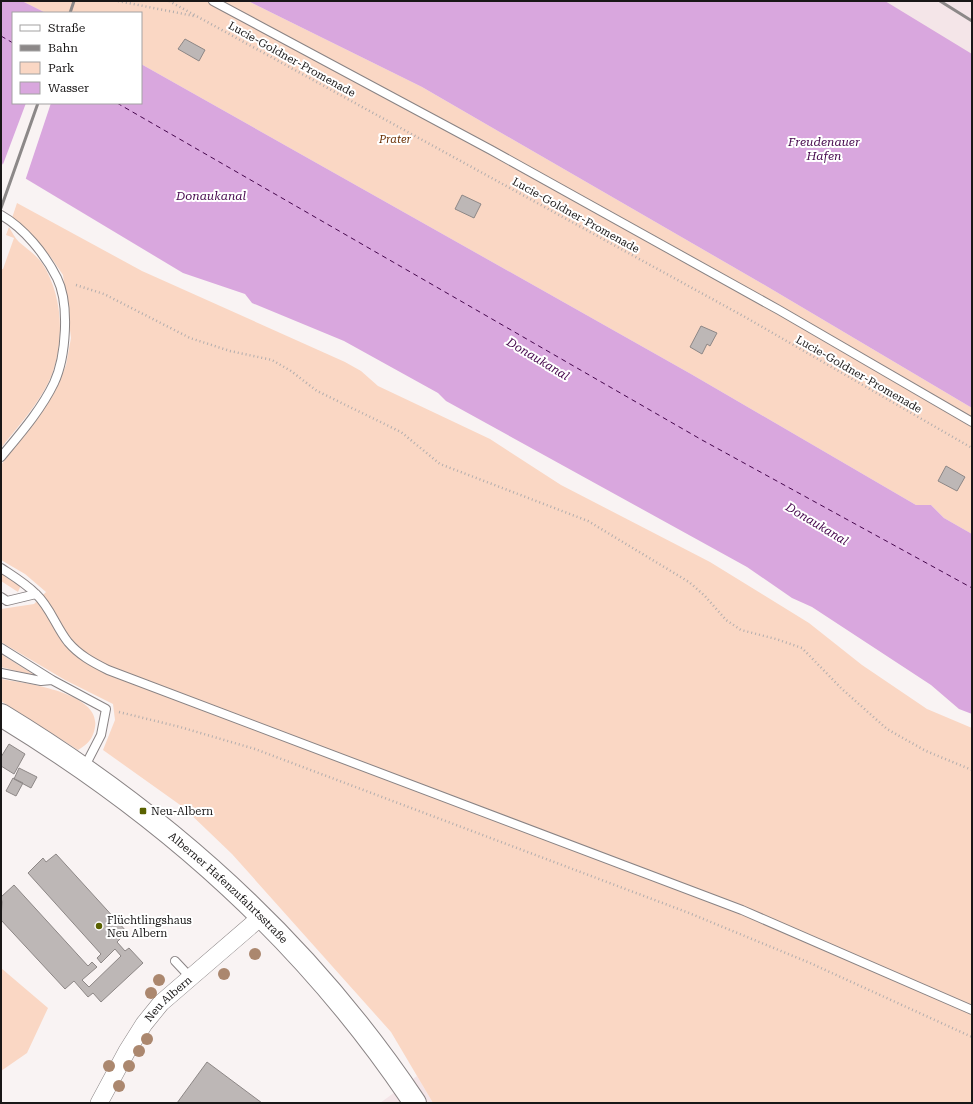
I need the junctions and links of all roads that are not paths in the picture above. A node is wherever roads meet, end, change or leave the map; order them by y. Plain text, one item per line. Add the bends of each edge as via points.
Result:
1 (213, 1) edge
2 (1, 215) edge
3 (972, 422) edge
4 (1, 458) edge
5 (1, 568) edge
6 (36, 594) junction
7 (1, 597) edge
8 (1, 648) edge
9 (1, 673) edge
10 (52, 680) junction
11 (1, 715) edge
12 (84, 768) junction
13 (262, 916) junction
14 (175, 961) dead end
15 (190, 977) junction
16 (972, 1010) edge
17 (99, 1103) edge
18 (415, 1103) edge

1 - 3 lane via 491,150 773,306
2 - 4 lane via 17,227 42,253 58,279 64,306 65,328 64,353 54,383 39,410
5 - 6 lane
6 - 7 lane via 7,601
6 - 16 lane via 68,641 86,659 108,670 742,910
8 - 10 lane
9 - 10 lane via 41,681
10 - 12 lane via 106,709 99,740
11 - 12 main road, Alberner Hafenzufahrtsstraße
12 - 13 main road, Alberner Hafenzufahrtsstraße via 175,837
13 - 15 street, Neu Albern
13 - 18 main road, Alberner Hafenzufahrtsstraße via 355,1020
14 - 15 lane
15 - 17 street, Neu Albern via 161,1003 144,1024

